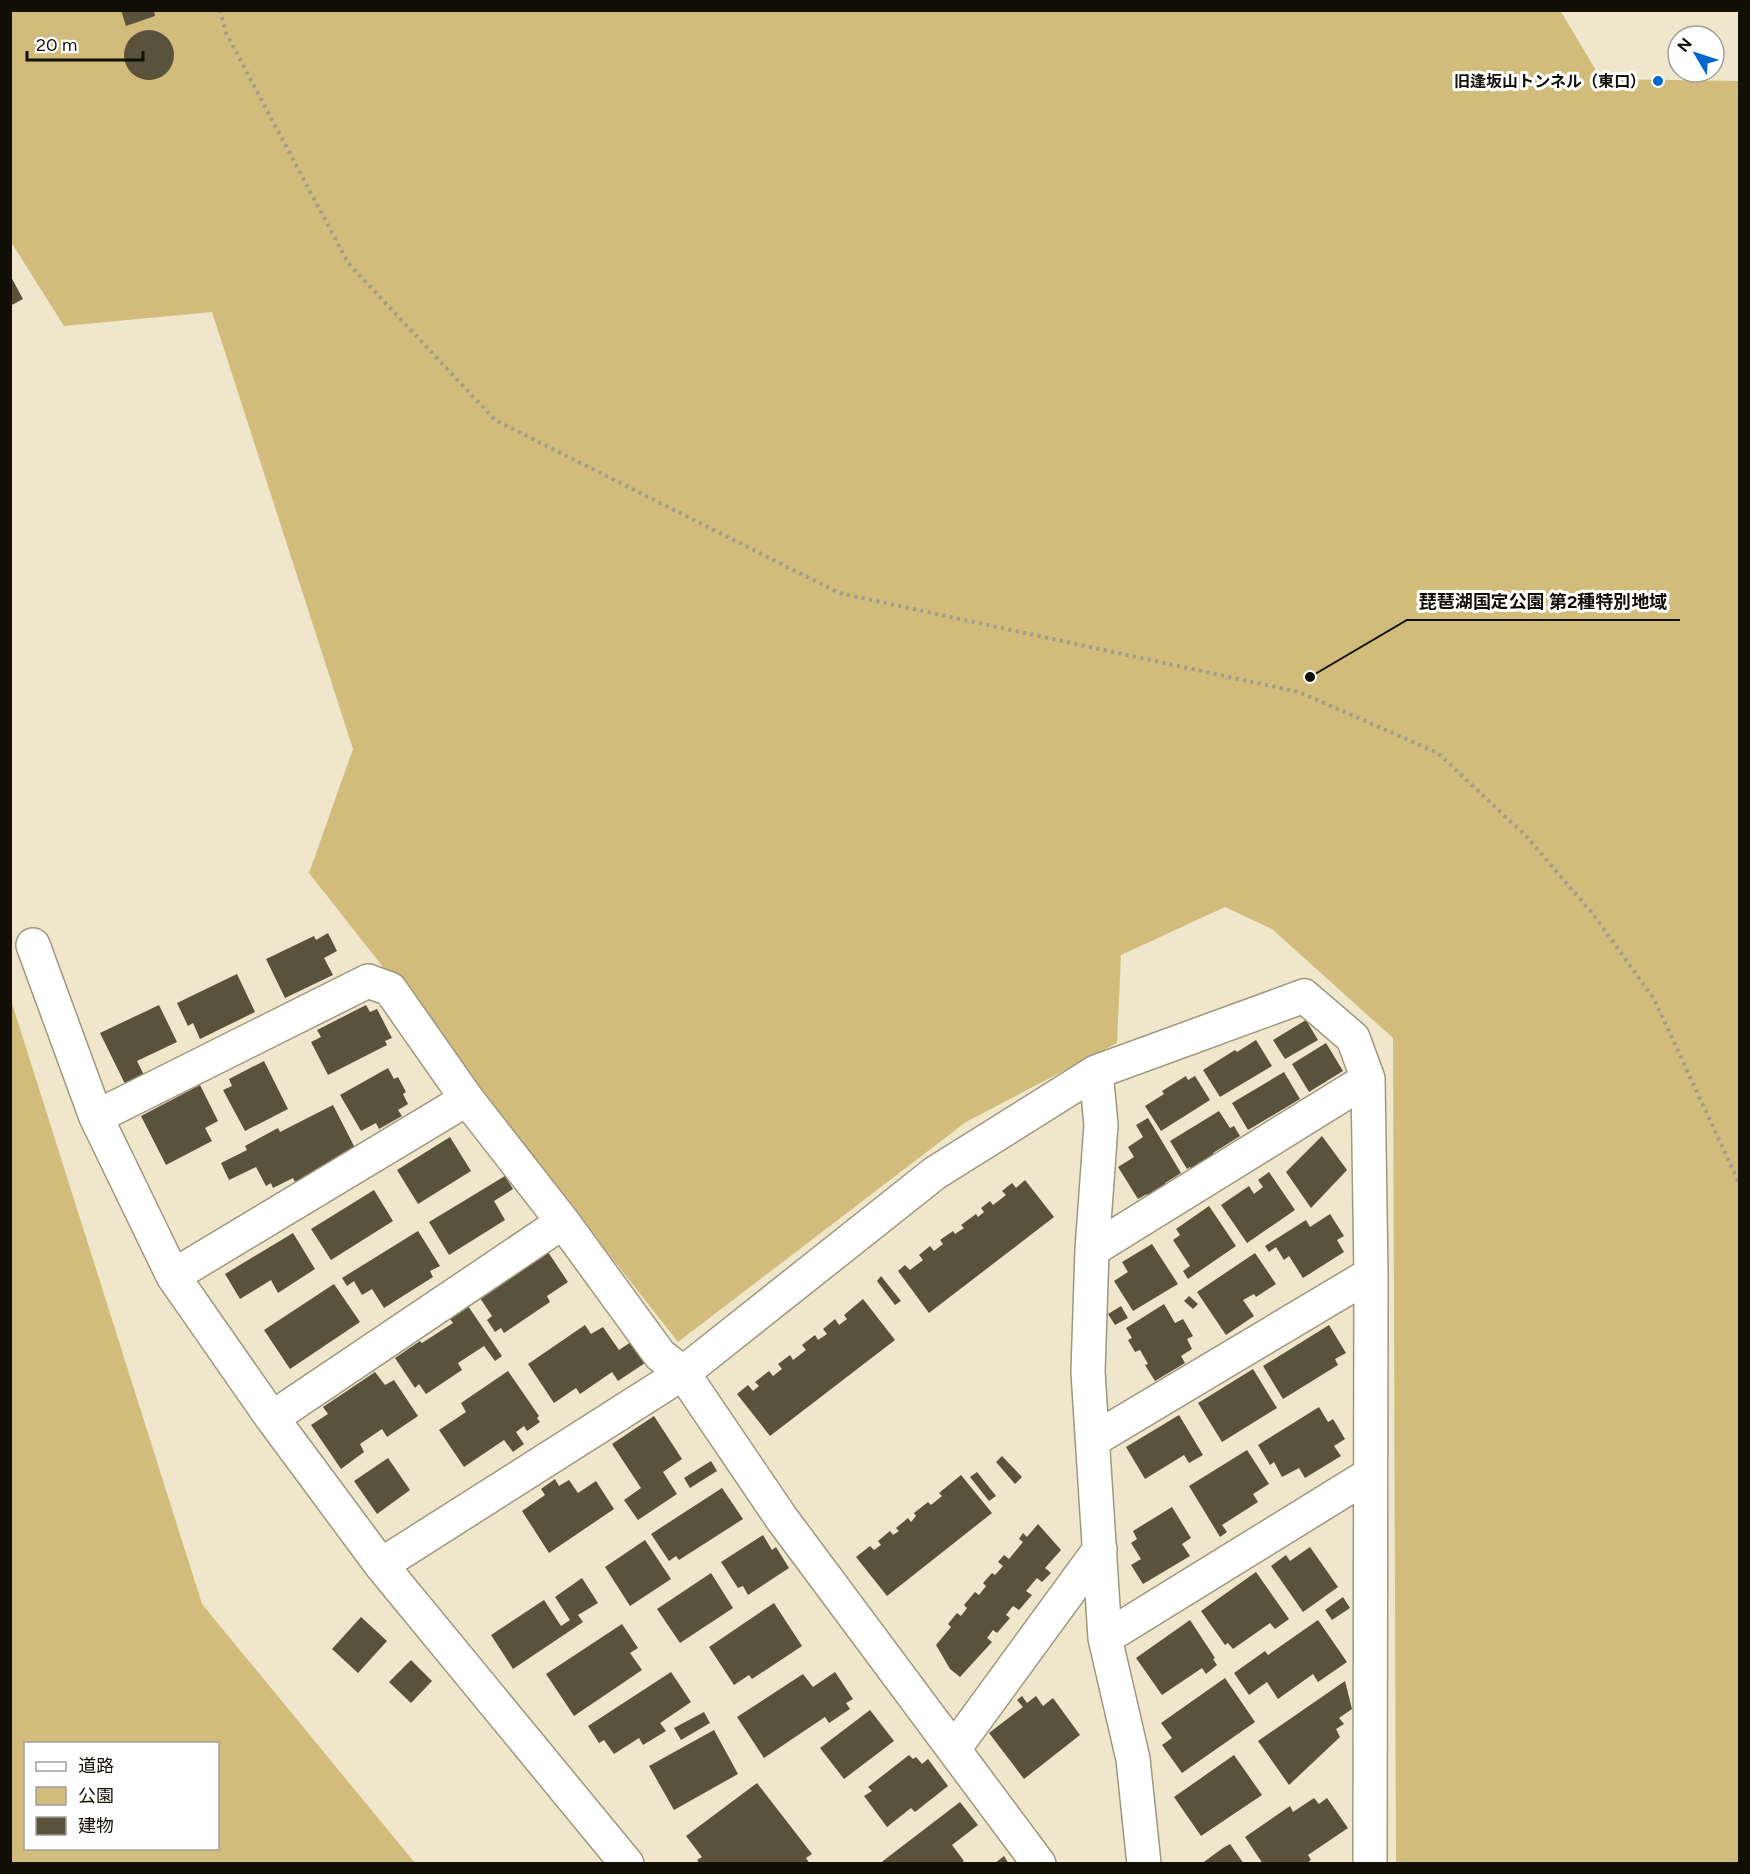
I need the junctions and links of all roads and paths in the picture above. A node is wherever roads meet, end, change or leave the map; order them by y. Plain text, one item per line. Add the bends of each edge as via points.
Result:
1 (220, 10) edge
2 (33, 945) dead end
3 (1096, 1072) junction
4 (1368, 1080) junction
5 (467, 1099) junction
6 (96, 1117) junction
7 (1740, 1185) edge
8 (563, 1222) junction
9 (1092, 1250) junction
10 (1371, 1274) junction
11 (173, 1276) junction
12 (683, 1372) junction
13 (272, 1418) junction
14 (1093, 1440) junction
15 (1369, 1475) junction
16 (1100, 1549) junction
17 (381, 1565) junction
18 (1105, 1638) junction
19 (954, 1749) junction
20 (627, 1863) edge
21 (1040, 1863) edge
22 (1143, 1863) edge
23 (1370, 1863) edge

1 - 7 path via 226,33 348,262 495,420 839,593 1299,692 1438,753 1526,836 1593,914 1653,999
2 - 6 street
3 - 4 street via 1304,996 1353,1038
3 - 9 street via 1101,1125
3 - 12 street via 935,1173
4 - 9 street
4 - 10 street
5 - 6 street via 390,988 368,981
5 - 8 street
5 - 11 street
6 - 11 street
8 - 12 street via 660,1355
8 - 13 street
9 - 14 street via 1088,1372
10 - 14 street
10 - 15 street
11 - 13 street
12 - 17 street
12 - 19 street via 782,1519
13 - 17 street
14 - 16 street
15 - 18 street
15 - 23 street
16 - 18 street
16 - 19 street
17 - 20 street
18 - 22 street via 1133,1759
19 - 21 street

